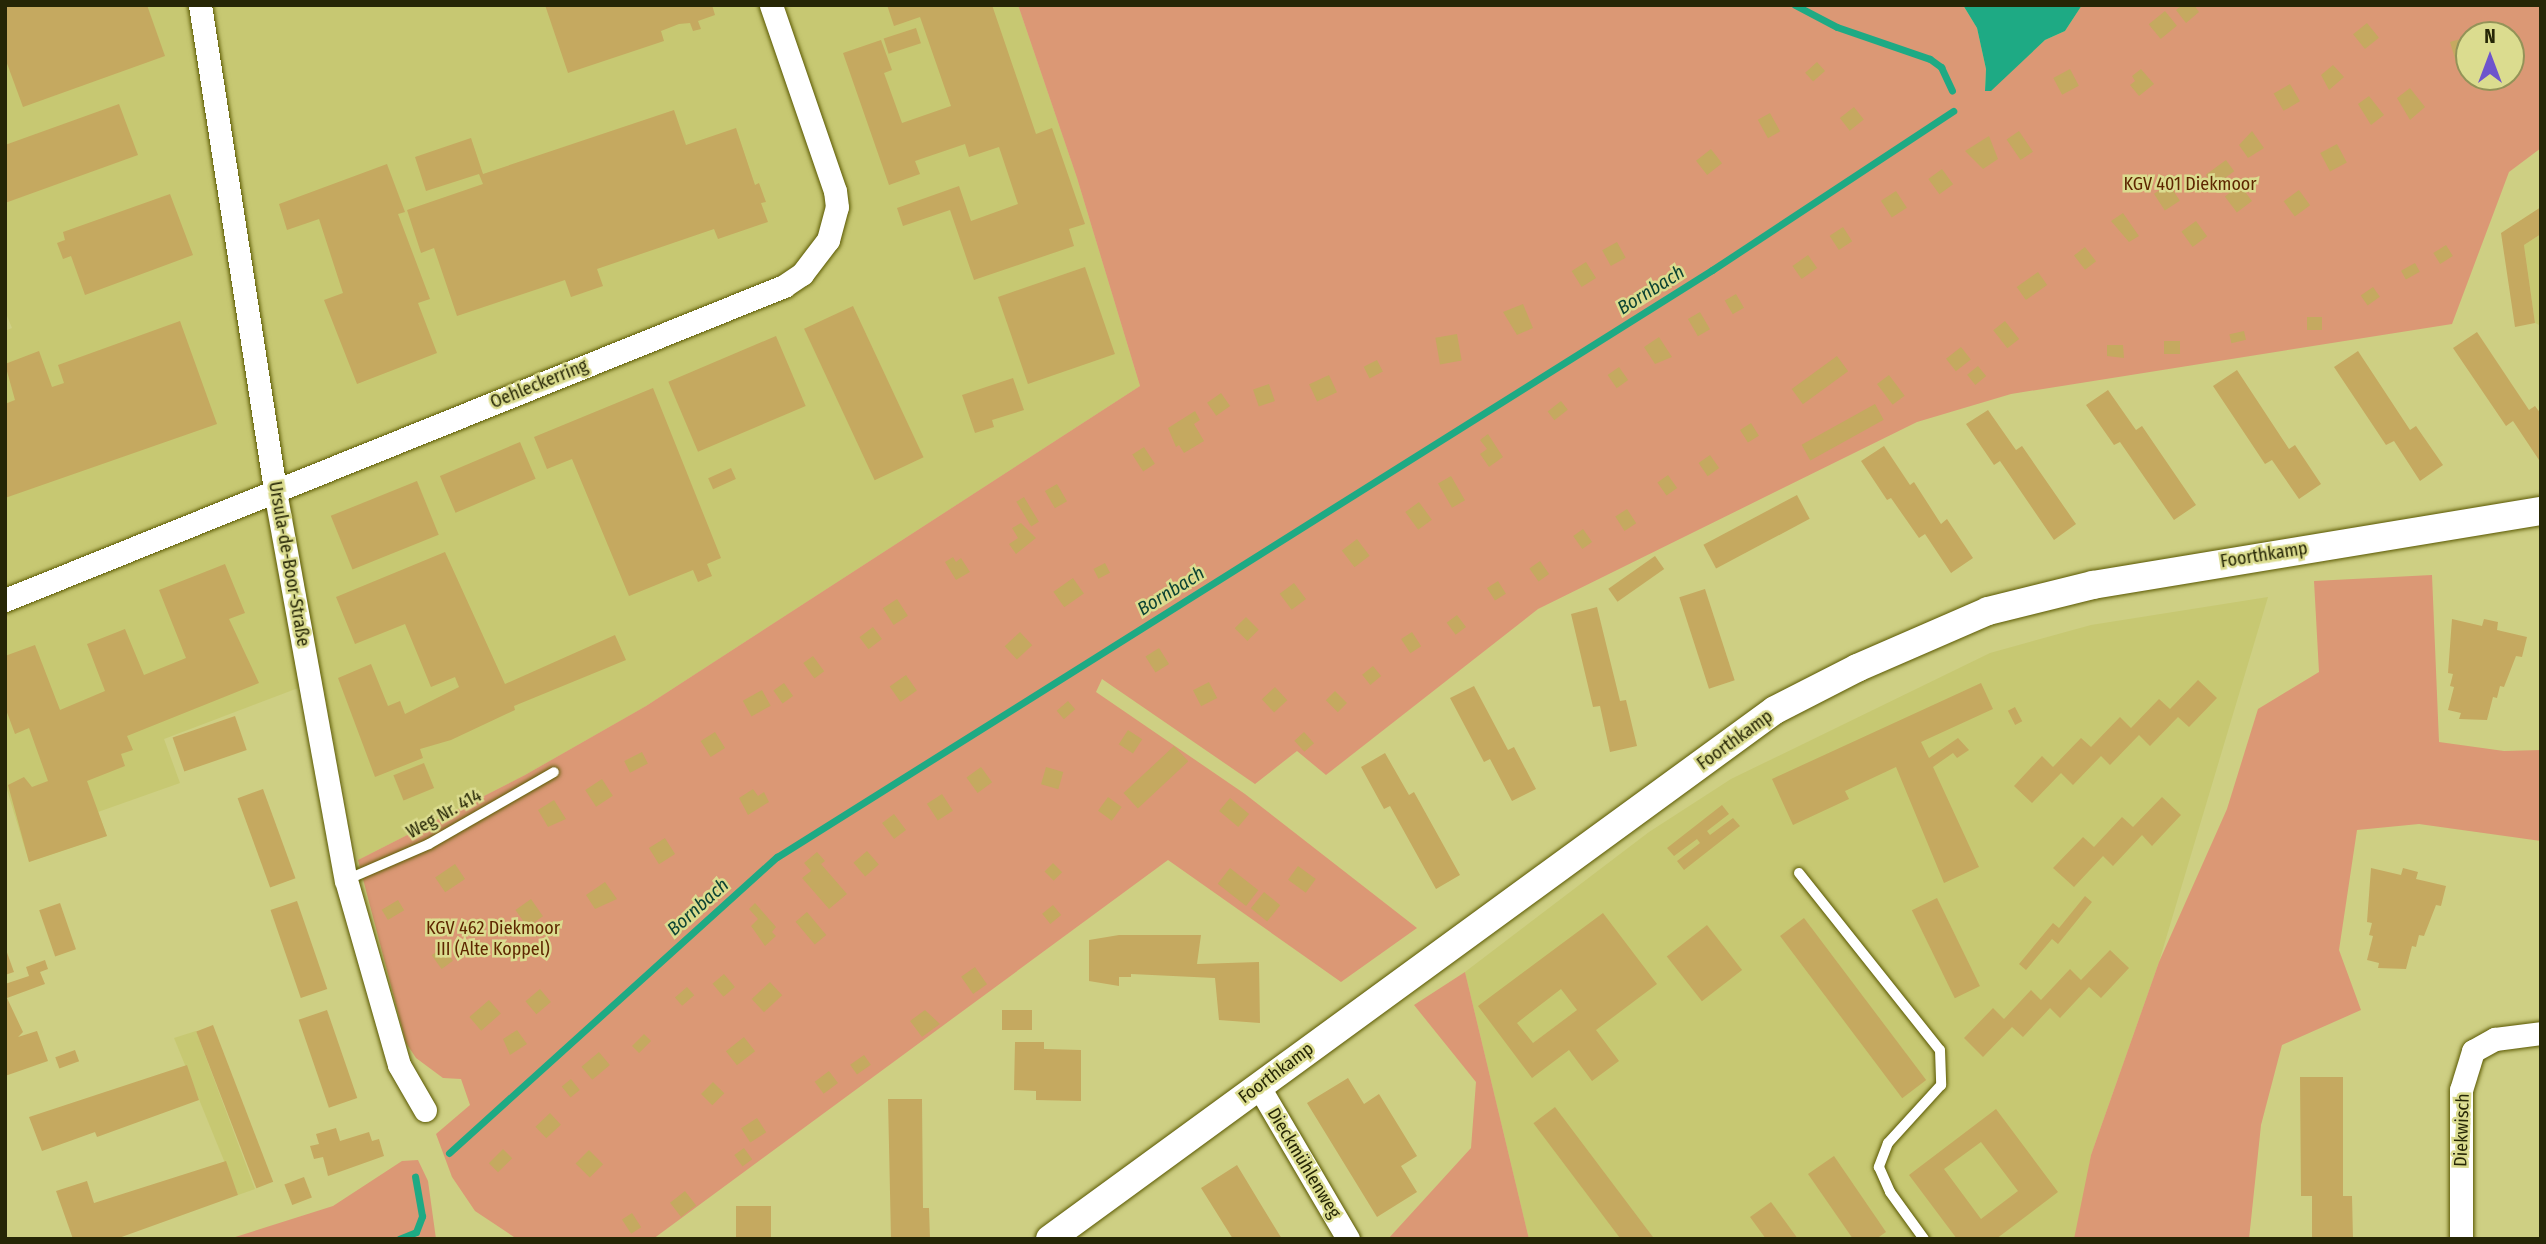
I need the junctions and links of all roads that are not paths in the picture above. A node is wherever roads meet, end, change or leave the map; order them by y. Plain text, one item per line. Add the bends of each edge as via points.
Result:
1 (200, 5) edge
2 (771, 5) edge
3 (275, 491) junction
4 (2541, 511) edge
5 (5, 600) edge
6 (554, 772) dead end
7 (1799, 873) dead end
8 (346, 880) junction
9 (2541, 1033) edge
10 (1259, 1087) junction
11 (425, 1110) dead end
12 (1050, 1239) edge
13 (1348, 1239) edge
14 (1924, 1239) edge
15 (2461, 1239) edge

1 - 3 street, Ursula-de-Boor-Straße
2 - 3 street, Oehleckerring via 837,207 828,240 802,274 784,286
3 - 5 street, Oehleckerring
3 - 8 street, Ursula-de-Boor-Straße
4 - 10 street, Foorthkamp via 2118,579 1988,611 1887,654 1775,710
6 - 8 lane, Weg Nr. 414 via 429,844
7 - 14 lane via 1940,1049 1941,1085 1888,1143 1879,1167 1890,1192
8 - 11 street, Ursula-de-Boor-Straße via 399,1065
9 - 15 street, Diekwisch via 2495,1039 2473,1051 2461,1090
10 - 12 street, Foorthkamp
10 - 13 street, Dieckmühlenweg

